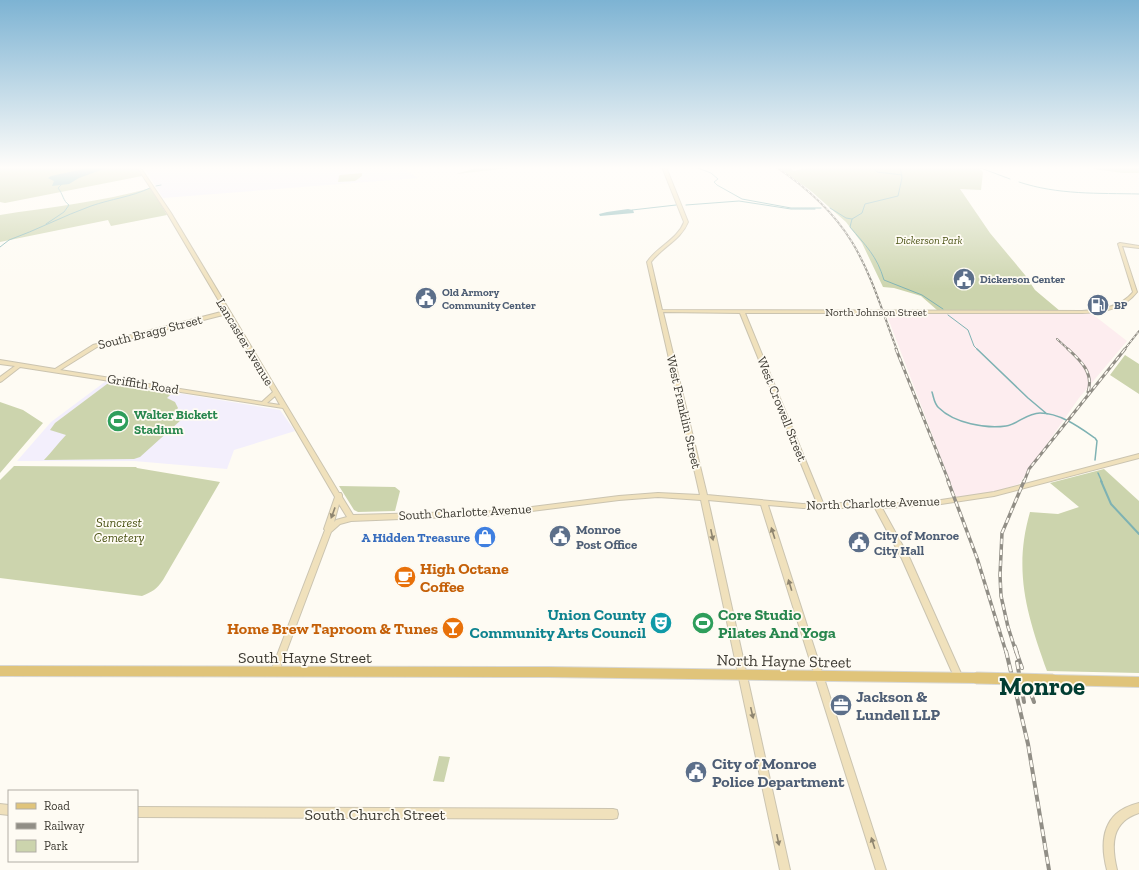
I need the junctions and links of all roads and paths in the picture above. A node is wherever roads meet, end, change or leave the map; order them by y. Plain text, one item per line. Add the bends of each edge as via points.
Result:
1 (165, 208) edge
2 (680, 208) edge
3 (1139, 247) edge
4 (660, 311) junction
5 (742, 311) junction
6 (228, 312) junction
7 (0, 362) edge
8 (19, 365) junction
9 (56, 370) junction
10 (0, 380) edge
11 (276, 393) junction
12 (262, 404) junction
13 (285, 407) junction
14 (1139, 456) edge
15 (338, 495) junction
16 (704, 497) junction
17 (602, 500) joint
18 (764, 503) junction
19 (821, 506) junction
20 (877, 506) junction
21 (351, 518) junction
22 (328, 531) junction
23 (0, 671) edge
24 (275, 672) junction
25 (610, 673) joint
26 (743, 675) junction
27 (818, 676) junction
28 (959, 678) junction
29 (1139, 682) edge
30 (1139, 808) edge
31 (138, 812) edge
32 (613, 814) dead end
33 (785, 870) edge
34 (881, 870) edge
35 (1112, 870) edge

1 - 6 main road, Lancaster Avenue
2 - 4 main road, West Franklin Street via 686,222 683,229 649,262
3 - 5 main road, North Johnson Street via 1120,244 1134,292 1109,309 1092,312
4 - 5 main road, North Johnson Street
4 - 16 main road, West Franklin Street
5 - 19 main road, West Crowell Street
6 - 9 main road, South Bragg Street via 95,346
6 - 11 main road, Lancaster Avenue
7 - 8 main road, Griffith Road
8 - 9 main road, Griffith Road
8 - 10 main road
9 - 12 main road, Griffith Road
11 - 12 main road
11 - 13 main road, Lancaster Avenue
12 - 13 main road, Griffith Road
13 - 15 main road, Lancaster Avenue
14 - 20 main road, North Charlotte Avenue via 975,498
15 - 21 main road, Lancaster Avenue
15 -> 22 main road
16 - 17 main road, North Charlotte Avenue via 658,495
16 - 18 main road, North Charlotte Avenue
16 -> 26 main road, West Franklin Street
17 - 21 main road, South Charlotte Avenue via 500,513
18 - 19 main road, North Charlotte Avenue
27 -> 18 main road
19 - 20 main road, North Charlotte Avenue
20 - 28 main road via 906,559
21 - 22 main road via 338,522
22 - 24 main road
23 - 24 main road, South Hayne Street
24 - 25 main road, South Hayne Street
25 - 26 main road, North Hayne Street
26 - 27 main road, North Hayne Street
26 -> 33 main road, West Franklin Street
27 - 28 main road, North Hayne Street
34 -> 27 main road
28 - 29 main road, North Hayne Street, bridge
30 - 35 main road via 1124,814 1113,825 1108,836
31 - 32 main road, South Church Street

